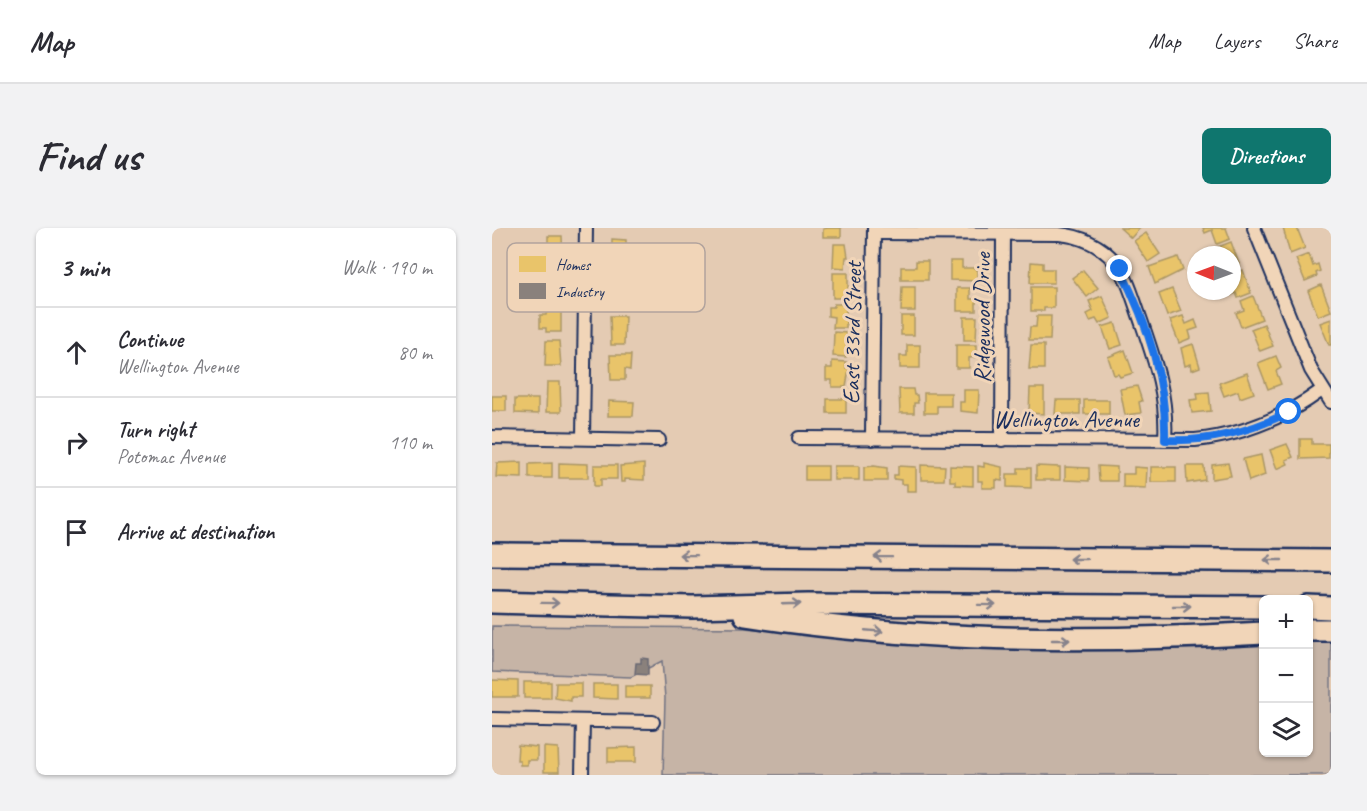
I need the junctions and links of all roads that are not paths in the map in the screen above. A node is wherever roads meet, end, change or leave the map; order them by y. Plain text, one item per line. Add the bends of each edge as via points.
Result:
1 (586, 228) edge
2 (1254, 228) edge
3 (874, 230) edge
4 (1003, 234) junction
5 (586, 243) edge
6 (585, 312) edge
7 (1322, 390) junction
8 (1331, 402) edge
9 (492, 437) edge
10 (583, 438) junction
11 (799, 438) dead end
12 (872, 439) junction
13 (659, 440) dead end
14 (1002, 440) junction
15 (1165, 440) junction
16 (492, 554) edge
17 (1331, 561) edge
18 (492, 602) edge
19 (692, 607) junction
20 (1259, 607) edge
21 (1313, 608) edge
22 (1331, 608) edge
23 (1313, 630) edge
24 (1331, 630) edge
25 (1259, 633) edge
26 (492, 719) edge
27 (583, 721) junction
28 (653, 722) dead end
29 (582, 775) edge

1 - 5 street
2 - 7 street
3 - 4 street
3 - 12 street, East 33rd Street
4 - 14 street, Ridgewood Drive
4 - 15 street via 1068,235 1094,245 1120,269 1156,359 1166,411
6 - 10 street
7 - 8 street
7 - 15 street, Wellington Avenue via 1289,412 1248,430 1209,438
9 - 10 street
10 - 13 street
11 - 12 street, Wellington Avenue
12 - 14 street, Wellington Avenue
14 - 15 street, Wellington Avenue
17 -> 16 highway
18 -> 19 highway
19 -> 20 highway
19 -> 25 highway via 807,625 964,638 1154,640
21 - 22 highway
23 - 24 highway
26 - 27 street
27 - 28 street
27 - 29 street

